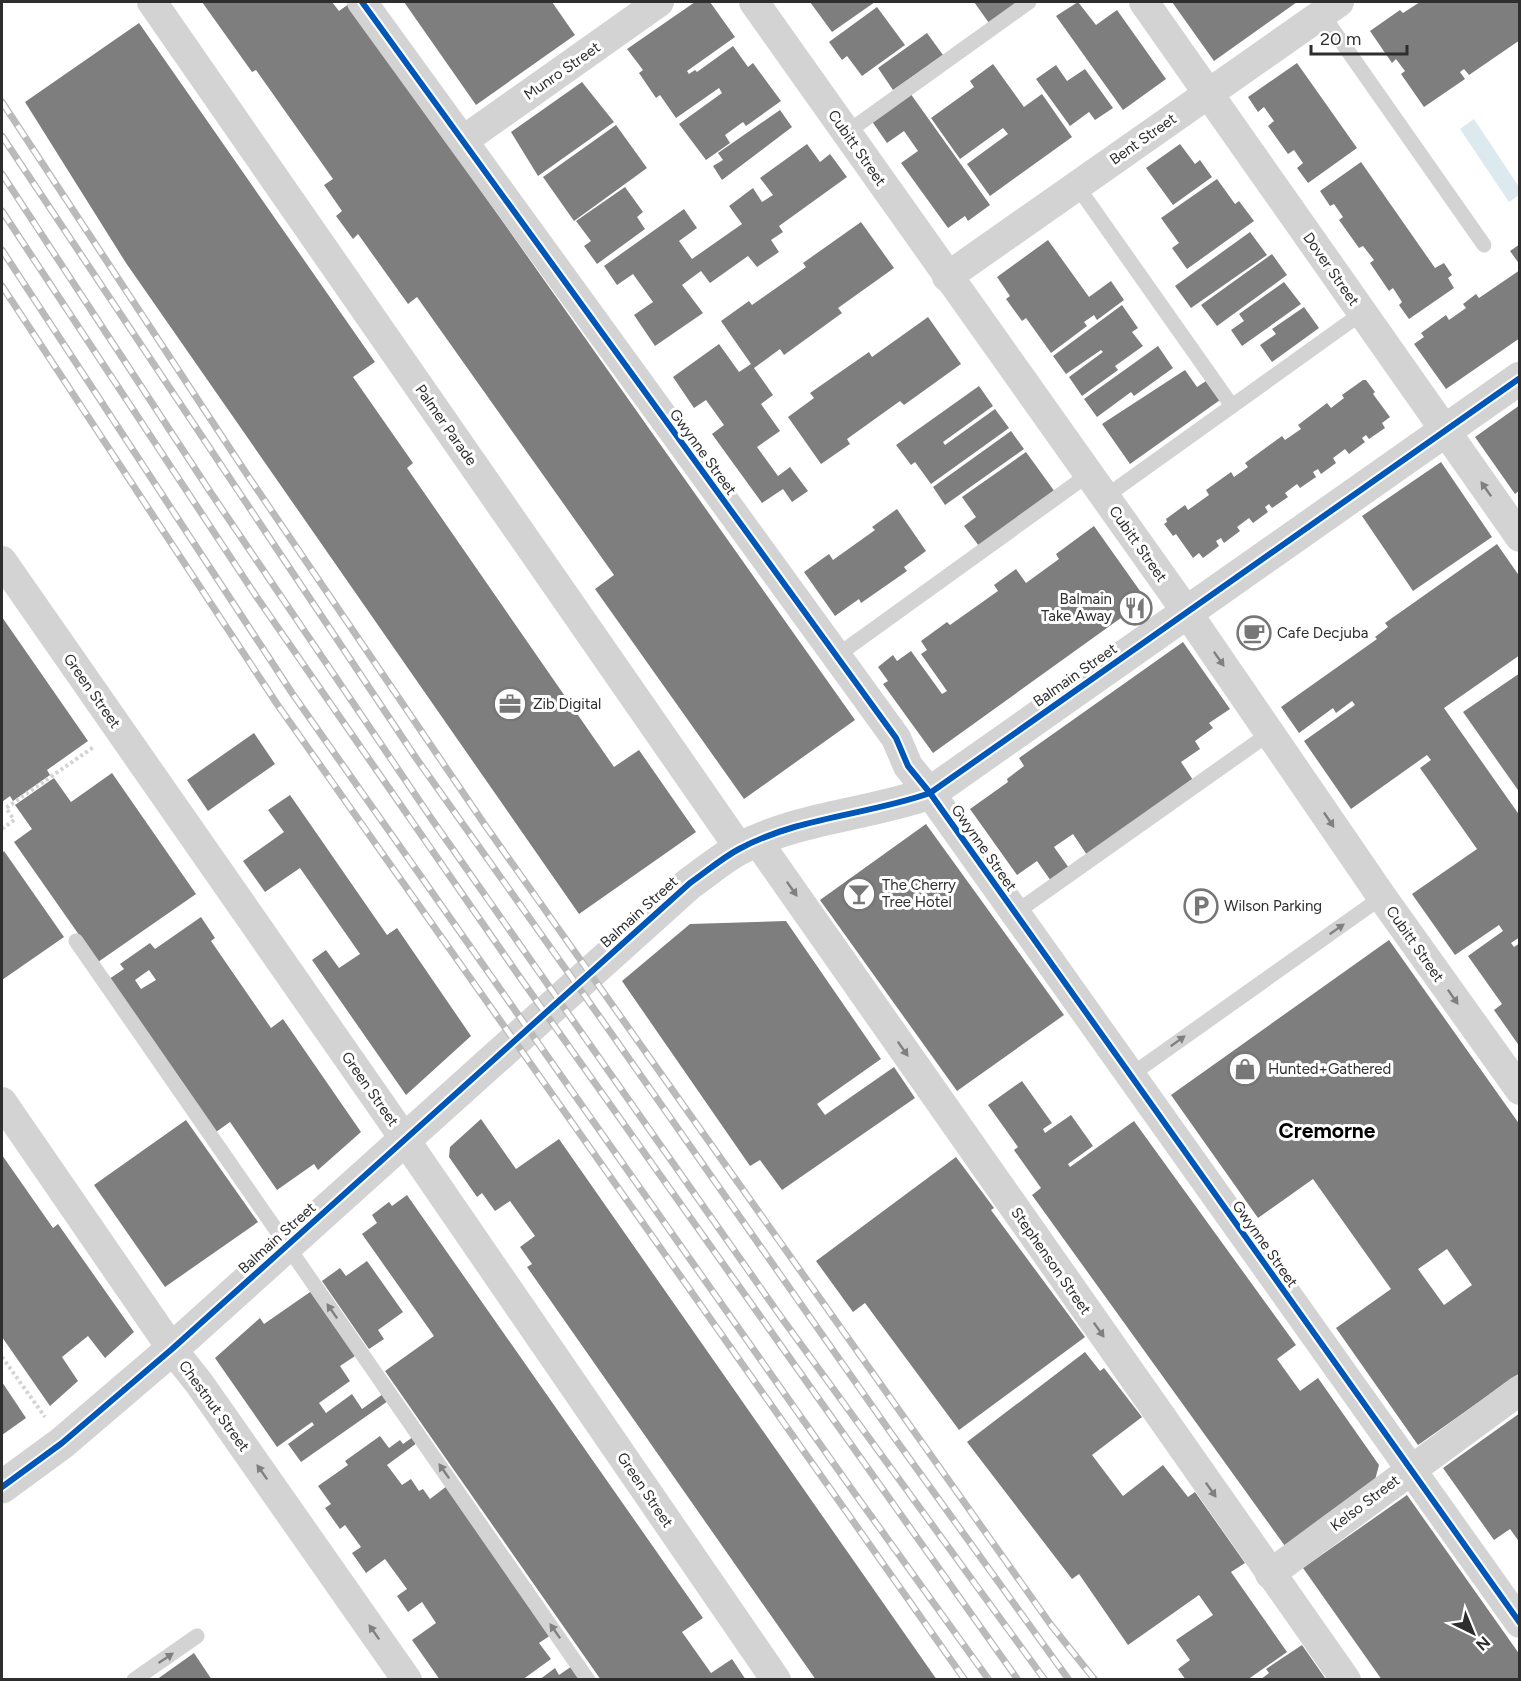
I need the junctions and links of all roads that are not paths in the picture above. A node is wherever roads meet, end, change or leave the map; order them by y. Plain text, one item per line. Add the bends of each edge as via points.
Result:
1 (152, 2) edge
2 (362, 2) edge
3 (659, 2) edge
4 (754, 2) edge
5 (1029, 2) edge
6 (1143, 2) edge
7 (1330, 8) edge
8 (1208, 93) junction
9 (846, 133) junction
10 (464, 140) junction
11 (1077, 186) junction
12 (1484, 245) dead end
13 (947, 277) junction
14 (1362, 313) junction
15 (1520, 378) edge
16 (1232, 406) junction
17 (1444, 431) junction
18 (1097, 486) junction
19 (1520, 537) edge
20 (2, 561) edge
21 (1186, 611) junction
22 (835, 657) junction
23 (1270, 733) junction
24 (930, 793) junction
25 (749, 845) junction
26 (1382, 897) junction
27 (1015, 913) junction
28 (76, 941) dead end
29 (1131, 1075) junction
30 (1520, 1090) edge
31 (2, 1102) edge
32 (404, 1138) junction
33 (287, 1245) junction
34 (172, 1349) junction
35 (1520, 1390) edge
36 (1410, 1470) junction
37 (2, 1487) edge
38 (1270, 1574) junction
39 (1520, 1623) edge
40 (197, 1636) dead end
41 (134, 1680) edge
42 (407, 1680) edge
43 (588, 1680) edge
44 (776, 1680) edge
45 (1346, 1680) edge

1 - 25 street, Palmer Parade
2 - 10 street, Gwynne Street
3 - 10 street, Munro Street
4 - 9 street, Cubitt Street
5 - 9 lane
6 - 8 street, Dover Street
7 - 8 street, Bent Street
7 - 12 lane
8 - 11 street, Bent Street
8 - 14 street, Dover Street
9 - 13 street, Cubitt Street
10 - 22 street, Gwynne Street
11 - 13 street, Bent Street
11 - 16 lane
13 - 18 street, Cubitt Street
14 - 16 lane
14 - 17 street, Dover Street
15 - 17 street, Balmain Street
16 - 18 lane
19 -> 17 street, Dover Street
17 - 21 street, Balmain Street
18 - 21 street, Cubitt Street
18 - 22 lane
20 - 32 street, Green Street
21 -> 23 street, Cubitt Street
21 - 24 street, Balmain Street
22 - 24 street, Gwynne Street via 896,738 908,766
23 -> 26 street, Cubitt Street
23 - 27 lane
24 - 25 street, Balmain Street via 896,805 825,819
24 - 27 street, Gwynne Street
25 - 32 street, Balmain Street via 690,883
25 -> 38 street, Stephenson Street
29 -> 26 lane
26 -> 30 street, Cubitt Street
27 - 29 street, Gwynne Street
28 - 33 lane
29 - 36 street, Gwynne Street
31 - 34 street, Chestnut Street
32 - 33 street, Balmain Street
32 - 44 street, Green Street
33 - 34 street, Balmain Street
43 -> 33 lane
34 - 37 street, Balmain Street via 62,1443
42 -> 34 street, Chestnut Street
35 - 36 street, Kelso Street
36 - 38 street, Kelso Street
36 - 39 street, Gwynne Street
38 - 45 street, Stephenson Street
41 -> 40 lane

